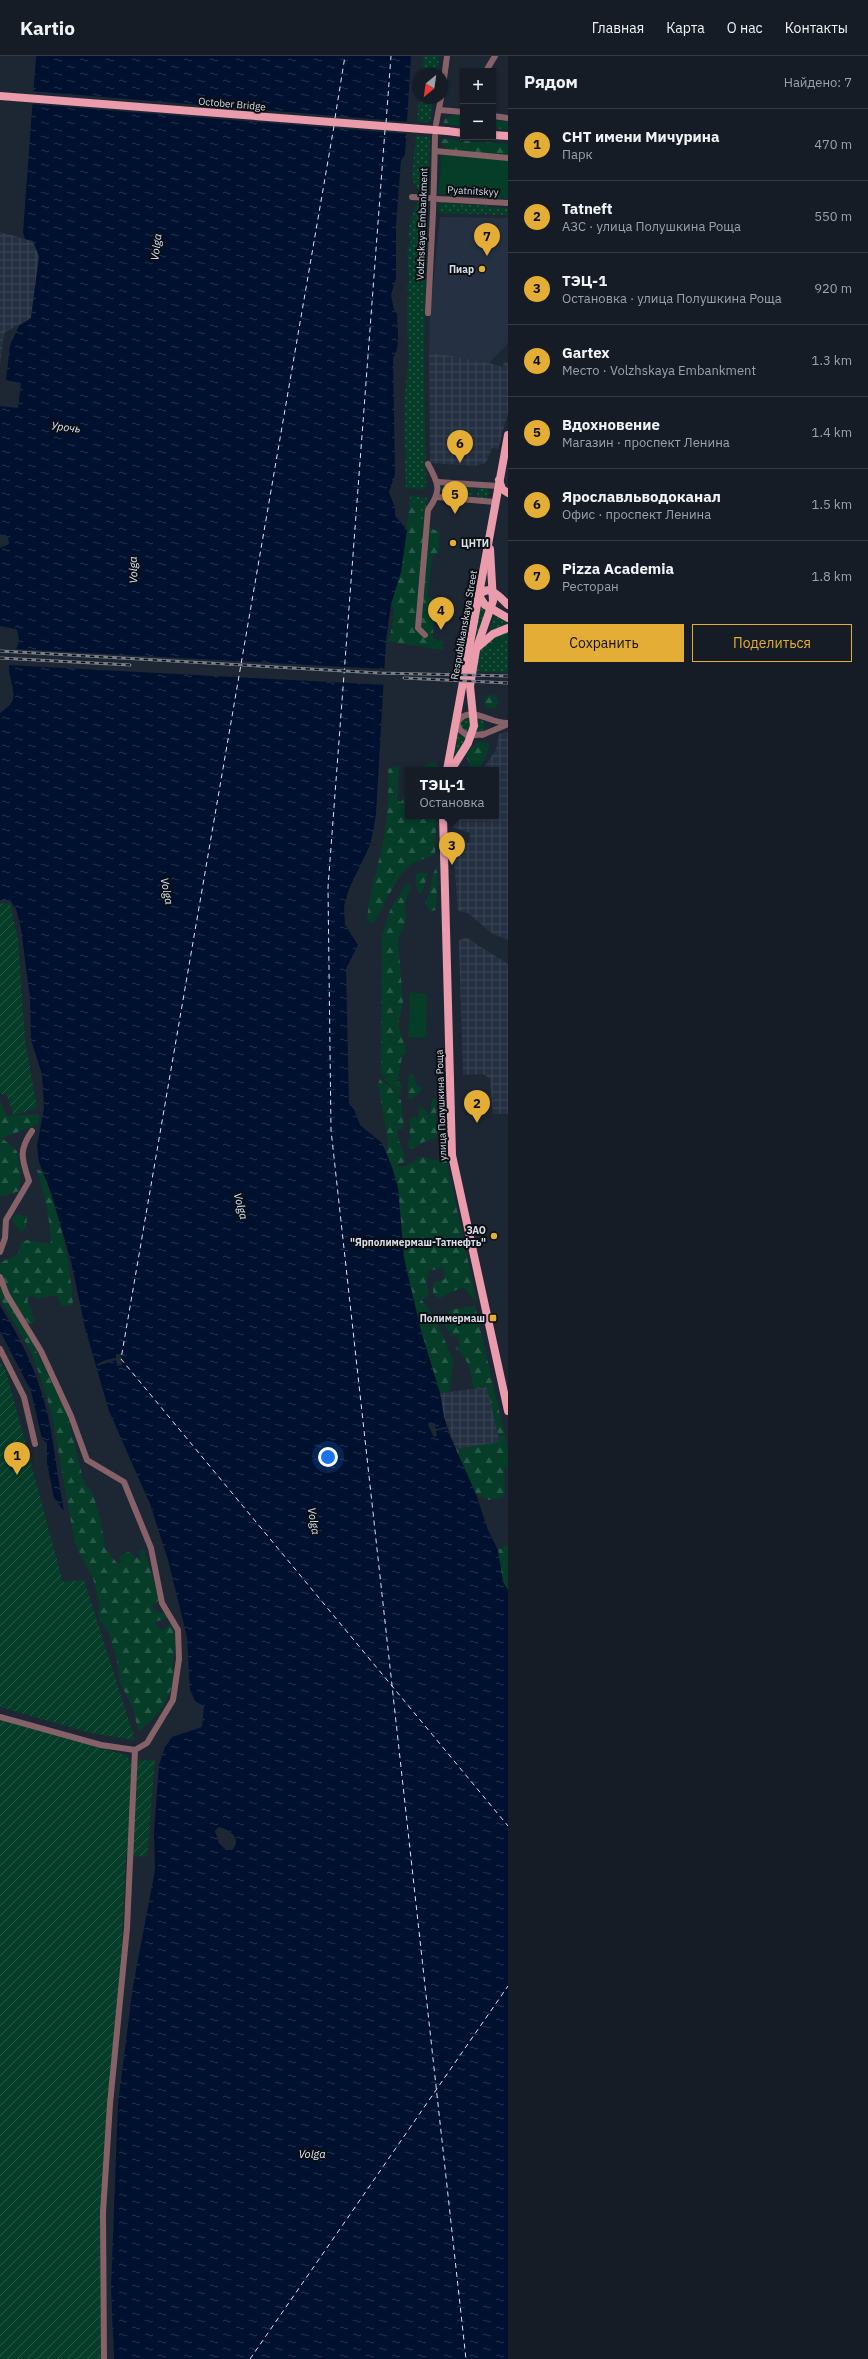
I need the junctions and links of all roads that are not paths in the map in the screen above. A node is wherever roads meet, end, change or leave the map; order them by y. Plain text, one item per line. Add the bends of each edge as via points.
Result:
1 (447, 56) edge
2 (495, 56) edge
3 (445, 68) edge
4 (488, 68) edge
5 (0, 96) edge
6 (441, 104) edge
7 (440, 110) junction
8 (460, 112) edge
9 (496, 116) edge
10 (508, 118) edge
11 (436, 124) dead end
12 (460, 133) edge
13 (496, 135) edge
14 (435, 136) dead end
15 (508, 136) edge
16 (434, 151) junction
17 (508, 158) edge
18 (412, 197) dead end
19 (428, 198) dead end
20 (438, 199) dead end
21 (508, 203) edge
22 (428, 313) dead end
23 (508, 435) edge
24 (428, 464) dead end
25 (504, 468) edge
26 (438, 482) junction
27 (498, 482) junction
28 (508, 493) edge
29 (437, 497) junction
30 (495, 502) junction
31 (491, 530) junction
32 (497, 594) junction
33 (479, 596) junction
34 (508, 605) edge
35 (491, 609) junction
36 (508, 618) edge
37 (508, 628) edge
38 (425, 635) dead end
39 (476, 650) junction
40 (474, 713) junction
41 (457, 723) junction
42 (508, 724) edge
43 (470, 740) junction
44 (448, 767) edge
45 (453, 767) edge
46 (443, 819) edge
47 (32, 1131) dead end
48 (0, 1252) edge
49 (0, 1278) edge
50 (0, 1349) edge
51 (508, 1412) edge
52 (35, 1444) dead end
53 (0, 1717) edge
54 (135, 1750) junction
55 (104, 2359) edge

1 - 3 street
2 - 4 street
5 - 12 main road, October Bridge, bridge
6 - 7 street
7 - 8 street
7 - 11 street
9 - 10 street
13 - 15 main road
14 - 16 street, Volzhskaya Embankment
16 - 17 street
16 - 22 street, Volzhskaya Embankment, bridge
18 - 19 street
20 - 21 street, Pyatnitskyy
23 - 25 main road, Respublikanskaya Street
24 - 26 street
25 - 27 main road, Respublikanskaya Street
26 - 27 street
26 - 29 street
27 - 28 main road
27 - 30 main road, Respublikanskaya Street
28 - 30 main road
29 - 30 street
29 - 38 street via 428,510 418,628
30 - 31 main road, Respublikanskaya Street
31 - 32 main road, Respublikanskaya Street via 492,574
31 - 33 main road, Respublikanskaya Street
32 - 33 main road via 485,591
32 - 34 main road
32 - 35 main road, Respublikanskaya Street
33 - 35 main road
33 - 41 main road, Respublikanskaya Street
35 - 36 main road
35 - 39 main road, Respublikanskaya Street
37 - 39 main road via 493,634
39 - 40 main road, Respublikanskaya Street via 470,686
40 - 41 street via 462,717
40 - 42 street via 491,721
40 - 43 main road, Respublikanskaya Street
41 - 43 street
41 - 44 main road
42 - 43 street
43 - 45 main road
46 - 51 main road, улица Полушкина Роща via 452,1154
47 - 48 street via 23,1144 22,1159 29,1181 6,1220 5,1238
49 - 54 street via 7,1295 41,1352 71,1416 87,1460 124,1482 151,1548 162,1603 178,1630 179,1659 173,1700 147,1743
50 - 52 street via 24,1397
53 - 54 street via 102,1745
54 - 55 street via 127,1928 110,2104 103,2212

